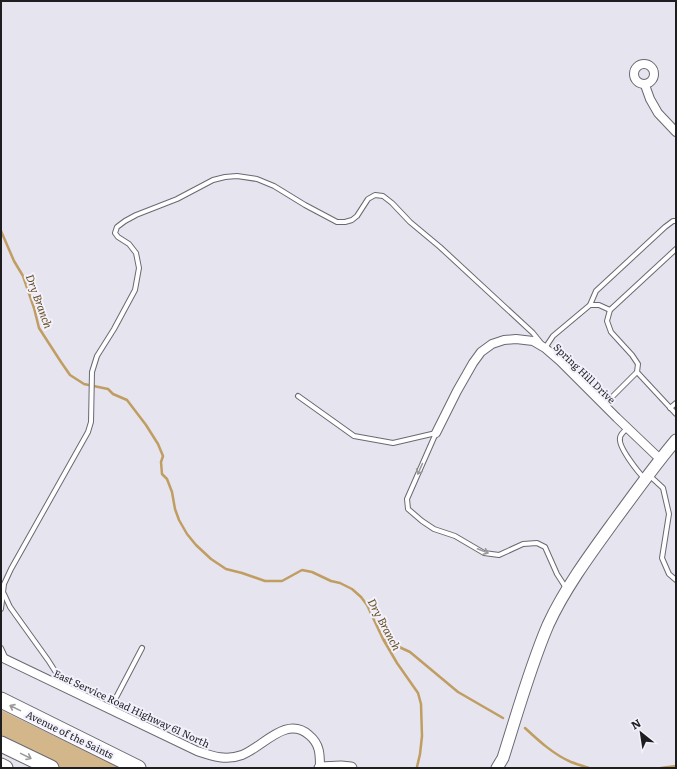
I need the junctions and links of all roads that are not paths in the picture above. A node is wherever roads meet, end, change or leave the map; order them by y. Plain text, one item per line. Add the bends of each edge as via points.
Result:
1 (645, 85) dead end
2 (676, 132) edge
3 (676, 221) edge
4 (676, 249) edge
5 (590, 305) junction
6 (610, 310) junction
7 (545, 348) junction
8 (637, 372) junction
9 (298, 396) dead end
10 (676, 403) edge
11 (604, 405) junction
12 (670, 408) junction
13 (676, 414) edge
14 (628, 428) junction
15 (436, 433) junction
16 (676, 440) edge
17 (660, 459) junction
18 (646, 477) junction
19 (676, 580) edge
20 (567, 590) junction
21 (3, 593) junction
22 (1, 604) edge
23 (1, 609) edge
24 (1, 648) edge
25 (142, 648) dead end
26 (4, 658) edge
27 (65, 688) junction
28 (1, 700) edge
29 (110, 709) junction
30 (1, 744) edge
31 (502, 763) edge
32 (1, 766) edge
33 (5, 768) edge
34 (51, 768) edge
35 (138, 768) edge
36 (320, 768) edge
37 (351, 768) edge
38 (497, 768) edge

1 - 2 street via 658,113
3 - 5 lane via 664,227 596,291
4 - 6 lane
5 - 6 lane
5 - 7 lane via 553,336
6 - 8 lane via 607,322 611,332 638,364
7 - 11 street, Spring Hill Drive
7 - 15 street, Spring Hill Drive via 533,341 516,338 486,348 473,363
7 - 21 lane via 528,328 383,196 375,195 368,199 352,220 337,222 257,179 237,176 213,180 177,199 136,215 117,227 115,233 136,253 139,268 135,290 97,356 92,372 91,422 88,432 10,569
8 - 11 lane
8 - 12 lane
9 - 15 lane via 354,436 393,443
10 - 12 lane
11 - 14 street, Spring Hill Drive
12 - 13 lane
14 - 17 street, Spring Hill Drive
14 - 18 lane via 621,435 620,443 635,468
15 -> 20 lane via 407,499 408,509 422,522 455,536 484,553 499,555 524,544 537,543 545,547
16 - 17 main road
17 - 18 main road
18 - 19 lane via 663,488 669,514 662,558 669,574
18 - 20 main road
20 - 31 main road via 537,654
21 - 22 lane
21 - 27 lane
22 - 23 lane
24 - 26 lane
25 - 29 lane
26 - 27 street, East Service Road Highway 61 North
27 - 29 street, East Service Road Highway 61 North
35 -> 28 highway, Avenue of the Saints
29 - 36 street, East Service Road Highway 61 North via 197,751 225,758 255,749 287,728 304,730 318,746
30 -> 34 highway
31 - 38 main road
32 - 33 highway
36 - 37 main road

